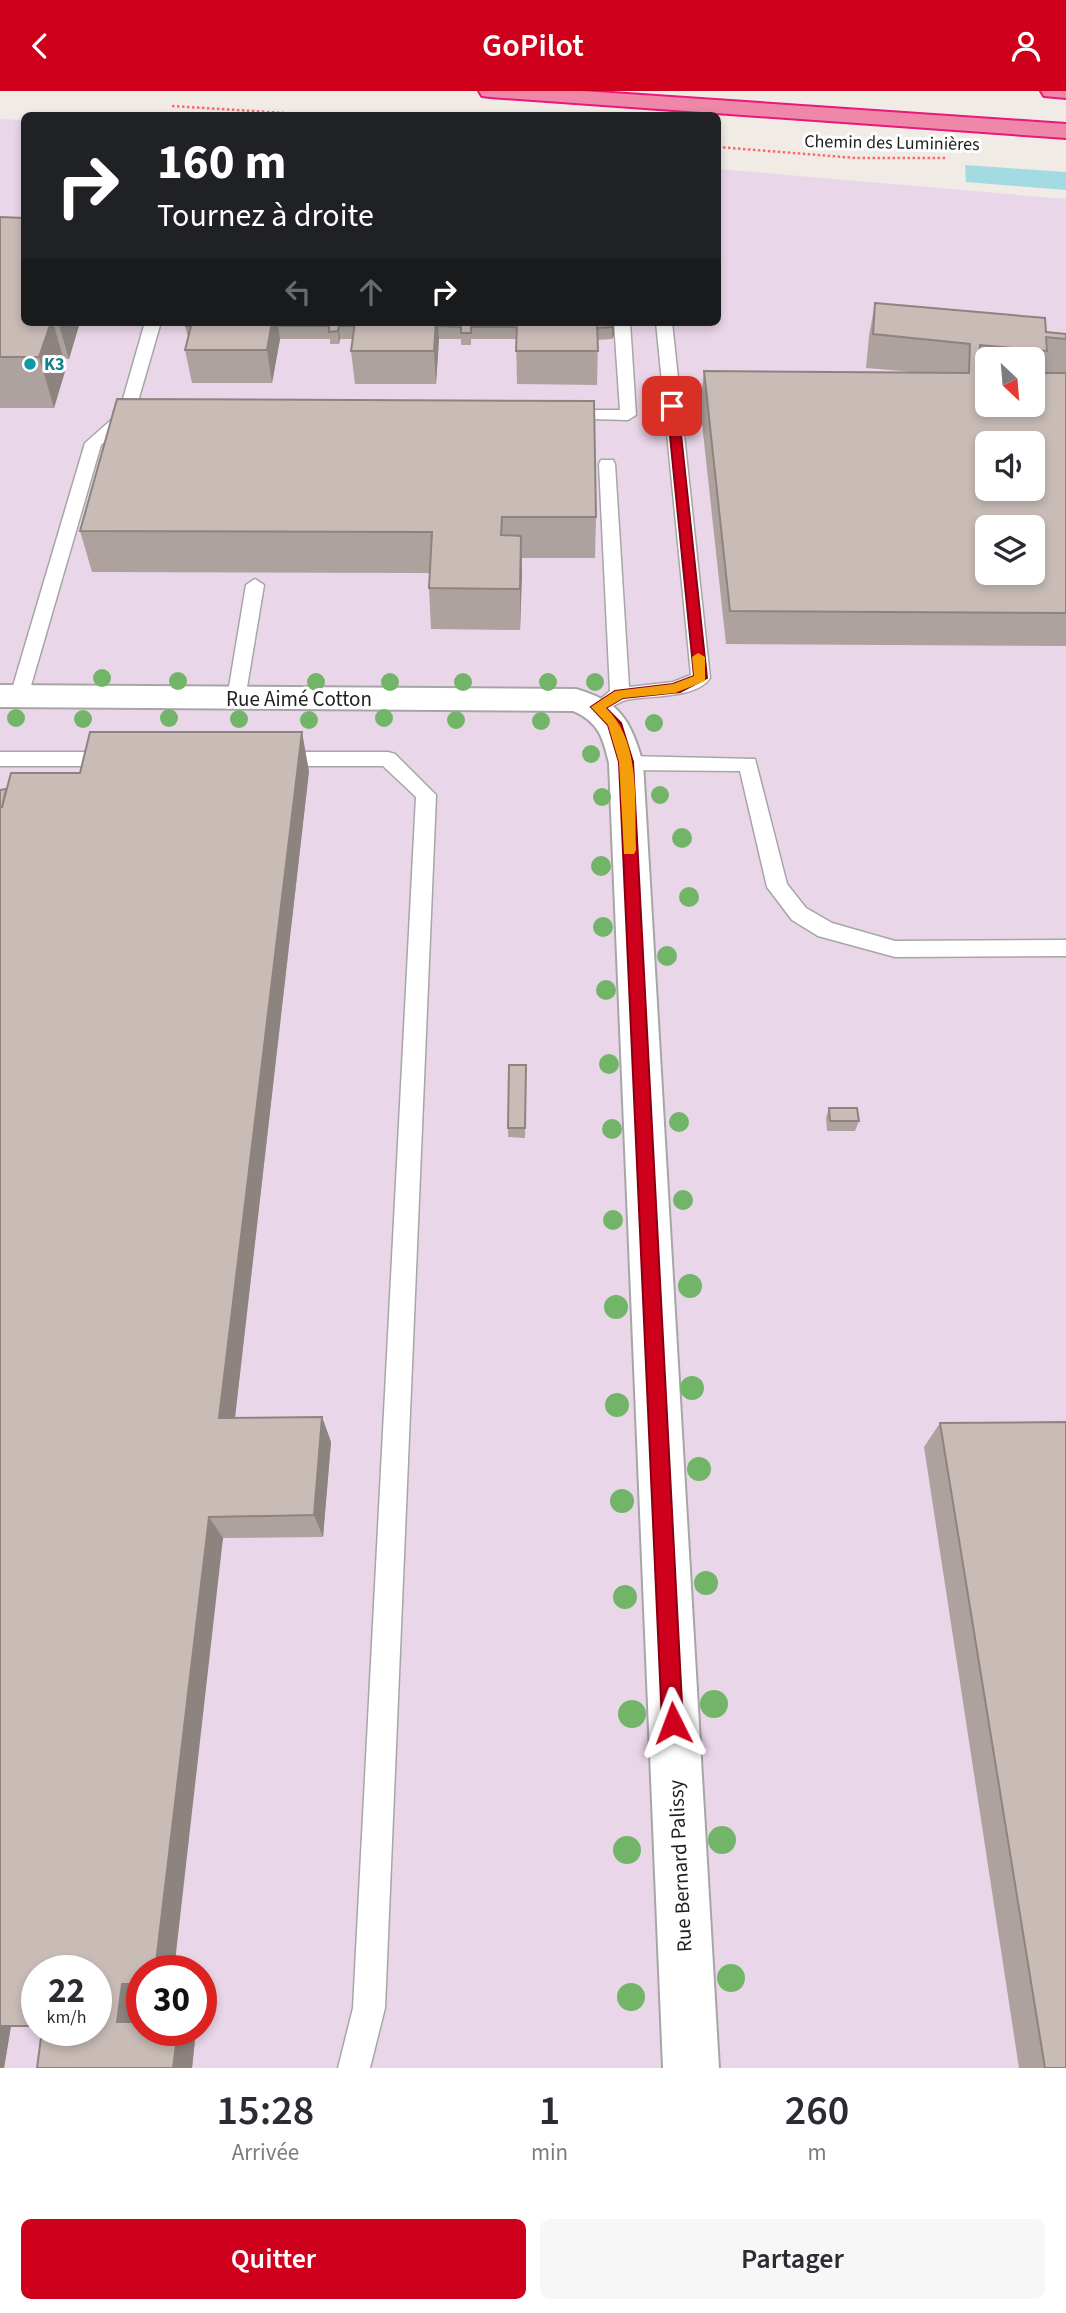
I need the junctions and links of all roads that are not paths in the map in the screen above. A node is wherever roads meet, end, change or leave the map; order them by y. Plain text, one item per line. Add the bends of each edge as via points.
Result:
1 (490, 91) edge
2 (1052, 91) edge
3 (475, 92) edge
4 (1066, 92) edge
5 (575, 97) junction
6 (1066, 131) edge
7 (151, 326) edge
8 (622, 326) edge
9 (664, 326) edge
10 (544, 415) edge
11 (607, 464) dead end
12 (255, 586) dead end
13 (10, 696) edge
14 (236, 699) junction
15 (608, 701) junction
16 (0, 759) edge
17 (139, 759) edge
18 (250, 759) edge
19 (626, 762) junction
20 (1066, 948) edge
21 (354, 2068) edge
22 (691, 2068) edge

1 - 5 highway
2 - 4 highway
3 - 5 highway
5 - 6 highway
7 - 13 lane via 133,415 93,443
8 - 10 lane via 628,415
9 - 15 lane via 701,678
11 - 15 lane
12 - 14 lane
13 - 14 street, Rue Aimé Cotton
14 - 15 street, Rue Aimé Cotton
15 - 19 street, Rue Bernard Palissy
16 - 17 lane
18 - 21 lane via 388,759 426,795 369,2008
19 - 20 lane via 748,764 777,887 799,914 826,930 895,949
19 - 22 street, Rue Bernard Palissy

